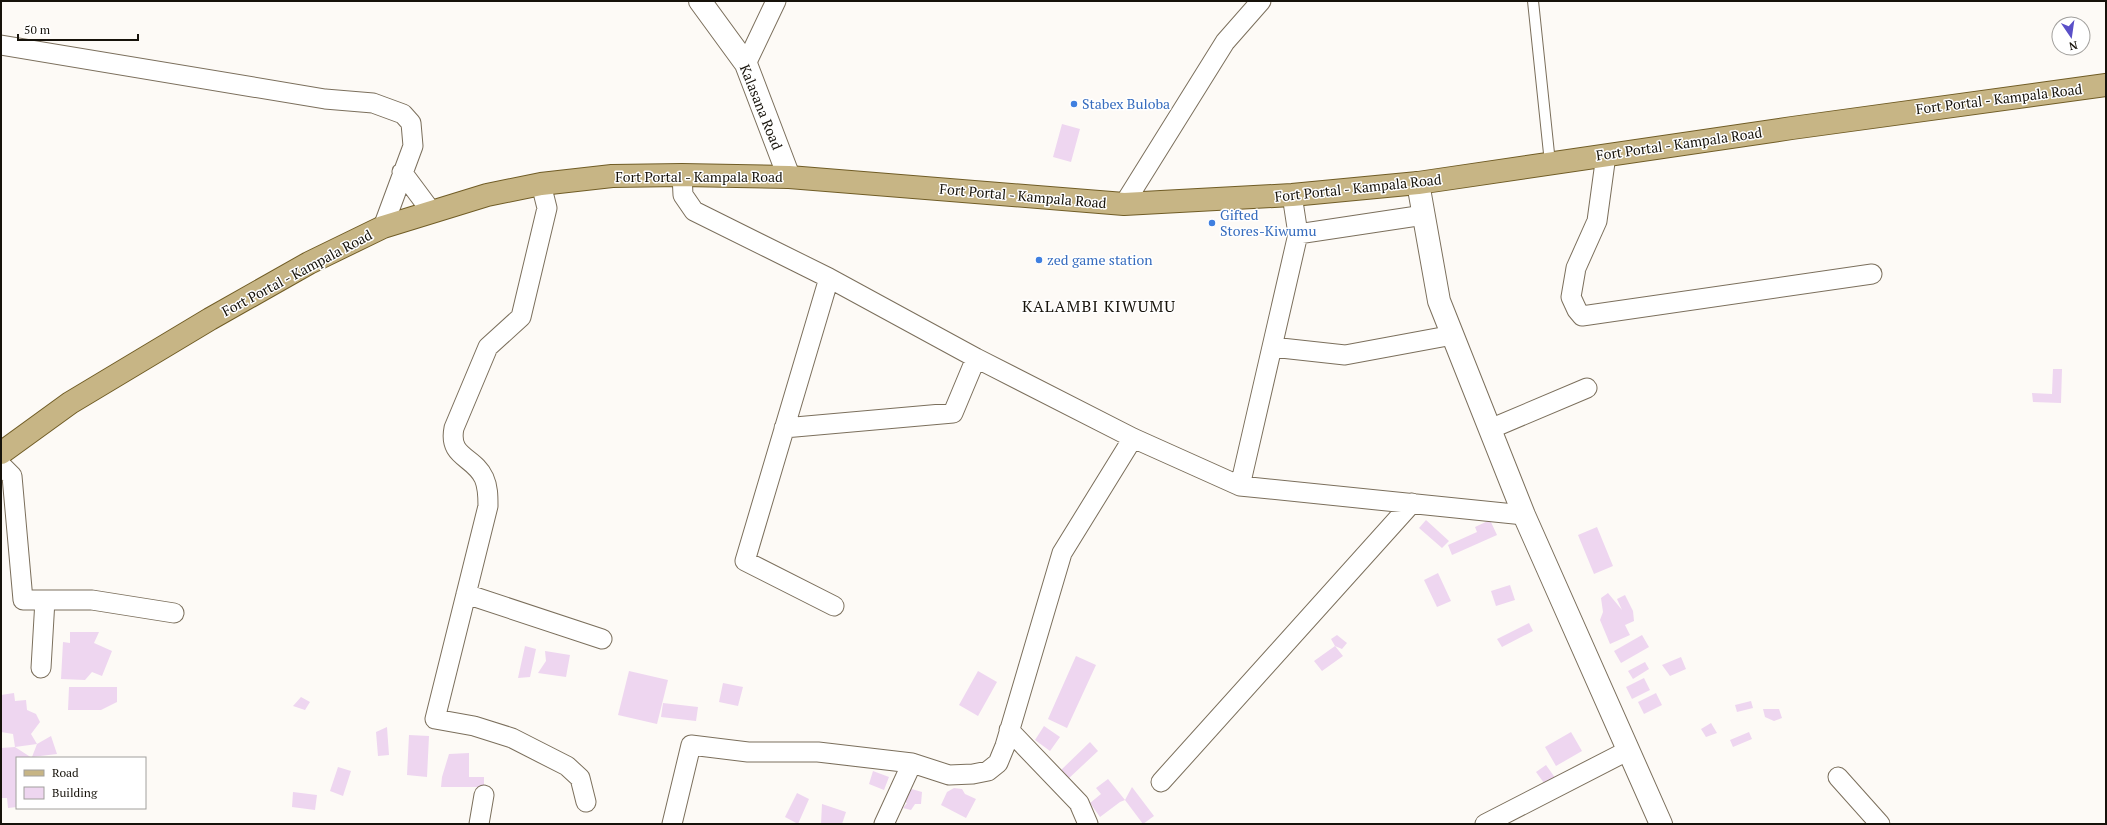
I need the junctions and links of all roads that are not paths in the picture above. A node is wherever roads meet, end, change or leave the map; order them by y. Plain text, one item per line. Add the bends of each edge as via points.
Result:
1 (700, 1) edge
2 (776, 1) edge
3 (1262, 1) edge
4 (1534, 1) edge
5 (1, 45) edge
6 (746, 64) junction
7 (2106, 85) edge
8 (1606, 155) junction
9 (1550, 163) junction
10 (402, 172) junction
11 (682, 175) junction
12 (789, 177) junction
13 (1418, 183) junction
14 (541, 184) junction
15 (1292, 195) junction
16 (1124, 204) junction
17 (431, 211) junction
18 (1424, 215) junction
19 (383, 227) junction
20 (1298, 234) junction
21 (1872, 274) dead end
22 (829, 278) junction
23 (1453, 335) junction
24 (1272, 346) junction
25 (976, 358) junction
26 (1587, 388) dead end
27 (784, 428) junction
28 (1490, 429) junction
29 (1133, 438) junction
30 (1, 453) edge
31 (1, 465) edge
32 (1240, 486) junction
33 (1412, 504) junction
34 (1524, 515) junction
35 (466, 594) junction
36 (45, 600) junction
37 (834, 606) dead end
38 (174, 612) dead end
39 (602, 639) dead end
40 (41, 668) dead end
41 (1010, 730) junction
42 (1629, 750) junction
43 (912, 763) junction
44 (1838, 777) dead end
45 (1161, 782) dead end
46 (484, 795) dead end
47 (586, 802) dead end
48 (1508, 819) edge
49 (479, 824) edge
50 (672, 824) edge
51 (884, 824) edge
52 (1088, 824) edge
53 (1485, 824) edge
54 (1661, 824) edge
55 (1880, 824) edge

1 - 6 street, Kalasana Road
2 - 6 street
3 - 16 street via 1225,42
4 - 9 lane
5 - 10 street via 325,99 373,103 403,114 411,123 412,146
6 - 12 street, Kalasana Road
7 - 8 main road, Fort Portal - Kampala Road
8 - 9 main road, Fort Portal - Kampala Road
8 - 21 street via 1597,221 1576,268 1571,297 1576,310 1582,316
9 - 13 main road, Fort Portal - Kampala Road
10 - 17 street
10 - 19 street
11 - 12 main road, Fort Portal - Kampala Road
11 - 14 main road, Fort Portal - Kampala Road via 612,176
11 - 22 street via 683,195 694,211
12 - 16 main road, Fort Portal - Kampala Road
13 - 15 main road, Fort Portal - Kampala Road
13 - 18 street
14 - 17 main road, Fort Portal - Kampala Road via 487,195
14 - 35 street via 547,208 521,317 488,347 454,428 454,446 479,470 488,490 488,506
15 - 16 main road, Fort Portal - Kampala Road
15 - 20 street
17 - 19 main road, Fort Portal - Kampala Road
18 - 20 street
18 - 23 street via 1439,301
19 - 30 main road, Fort Portal - Kampala Road via 310,263 204,323 70,403
20 - 24 street
22 - 25 street
22 - 27 street
23 - 24 street via 1345,355
23 - 28 street
24 - 32 street
25 - 27 street via 953,413
25 - 29 street
26 - 28 street
27 - 37 street via 745,562
28 - 34 street
29 - 32 street
29 - 41 street via 1062,553
31 - 36 street via 12,476 23,600
32 - 33 street
33 - 34 street
33 - 45 street
34 - 42 street
35 - 39 street
35 - 47 street via 435,719 474,726 512,738 567,766 580,778
36 - 38 street via 92,600
36 - 40 street
41 - 43 street via 998,763 988,771 949,775
41 - 52 street via 1079,803
42 - 48 street
42 - 54 street
43 - 50 street via 818,752 748,752 691,745
43 - 51 street
44 - 55 street
46 - 49 street
48 - 53 street

